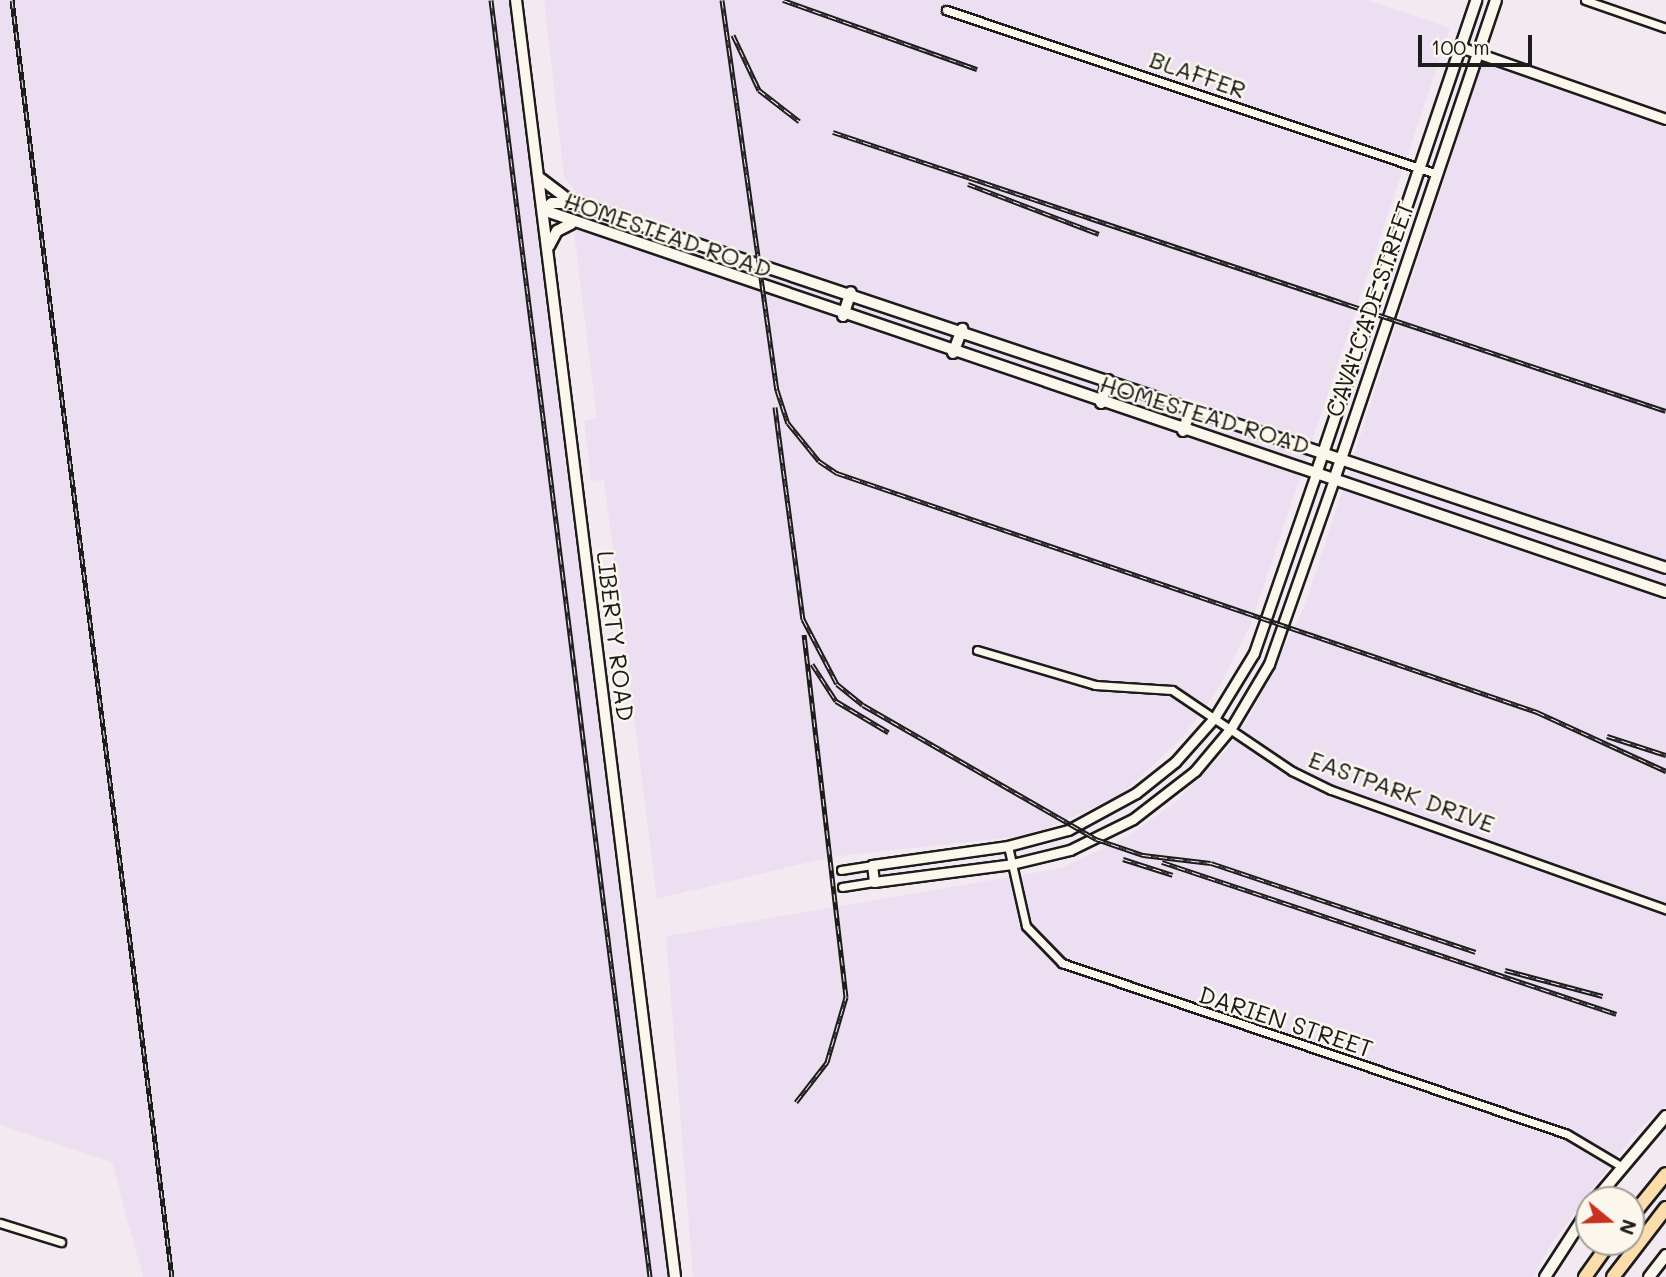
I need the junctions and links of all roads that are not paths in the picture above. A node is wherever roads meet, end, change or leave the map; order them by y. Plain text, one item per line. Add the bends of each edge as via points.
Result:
1 (516, 0) edge
2 (1476, 0) edge
3 (1496, 0) edge
4 (1585, 0) edge
5 (946, 10) dead end
6 (1666, 28) edge
7 (1460, 47) junction
8 (1478, 53) junction
9 (1666, 119) edge
10 (1418, 168) junction
11 (1437, 174) junction
12 (539, 175) junction
13 (574, 203) junction
14 (543, 210) junction
15 (573, 224) junction
16 (663, 233) junction
17 (657, 252) junction
18 (549, 261) junction
19 (851, 292) junction
20 (844, 316) junction
21 (962, 329) junction
22 (953, 353) junction
23 (1108, 380) junction
24 (1101, 403) junction
25 (1191, 409) junction
26 (1183, 431) junction
27 (1324, 452) junction
28 (1341, 459) junction
29 (1317, 471) junction
30 (1335, 477) junction
31 (1469, 503) junction
32 (1464, 523) junction
33 (1600, 547) junction
34 (1594, 566) junction
35 (1666, 568) edge
36 (1666, 592) edge
37 (1276, 595) junction
38 (1293, 600) junction
39 (977, 650) dead end
40 (1215, 718) junction
41 (1231, 728) junction
42 (1158, 778) junction
43 (1168, 793) junction
44 (1008, 846) junction
45 (1012, 864) junction
46 (872, 865) junction
47 (841, 870) dead end
48 (874, 882) junction
49 (842, 887) dead end
50 (1666, 909) edge
51 (1666, 1116) edge
52 (1621, 1166) junction
53 (1666, 1174) edge
54 (1606, 1186) edge
55 (1645, 1199) edge
56 (1666, 1208) edge
57 (0, 1223) edge
58 (1575, 1231) edge
59 (61, 1242) dead end
60 (1666, 1255) edge
61 (1599, 1256) edge
62 (1599, 1256) edge
63 (675, 1277) edge
64 (1545, 1277) edge
65 (1576, 1277) edge
66 (1585, 1277) edge
67 (1613, 1277) edge
68 (1649, 1277) edge

1 - 12 main road, LIBERTY ROAD
2 - 7 main road, CAVALCADE STREET
3 - 8 main road, CAVALCADE STREET
4 - 6 street
5 - 10 street, BLAFFER
7 - 8 street
7 - 10 main road, CAVALCADE STREET
8 - 9 street
8 - 11 main road, CAVALCADE STREET
10 - 11 street, BLAFFER
10 - 27 main road, CAVALCADE STREET
11 - 28 main road, CAVALCADE STREET
12 - 13 main road
12 - 14 main road, LIBERTY ROAD
13 - 14 main road, HOMESTEAD ROAD via 552,203
13 - 16 main road, HOMESTEAD ROAD
14 - 15 main road, HOMESTEAD ROAD
14 - 18 main road, LIBERTY ROAD
15 - 17 main road, HOMESTEAD ROAD
15 - 18 main road via 553,236
16 - 17 main road
16 - 19 main road, HOMESTEAD ROAD
17 - 20 main road, HOMESTEAD ROAD
18 - 63 main road, LIBERTY ROAD
19 - 20 main road
19 - 21 main road, HOMESTEAD ROAD
20 - 22 main road, HOMESTEAD ROAD
21 - 22 main road
21 - 23 main road, HOMESTEAD ROAD
22 - 24 main road, HOMESTEAD ROAD
23 - 24 main road
23 - 25 main road, HOMESTEAD ROAD
24 - 26 main road, HOMESTEAD ROAD
25 - 26 main road
25 - 27 main road, HOMESTEAD ROAD
26 - 29 main road, HOMESTEAD ROAD
27 - 28 main road, HOMESTEAD ROAD
27 - 29 main road, CAVALCADE STREET
28 - 30 main road, CAVALCADE STREET
28 - 31 main road, HOMESTEAD ROAD
29 - 30 main road, HOMESTEAD ROAD
29 - 37 street, CAVALCADE STREET
30 - 32 main road, HOMESTEAD ROAD
30 - 38 street, CAVALCADE STREET
31 - 32 main road
31 - 33 main road, HOMESTEAD ROAD
32 - 34 main road, HOMESTEAD ROAD
33 - 34 main road
33 - 35 main road, HOMESTEAD ROAD
34 - 36 main road, HOMESTEAD ROAD
37 - 38 street
37 - 40 street, CAVALCADE STREET via 1254,653
38 - 41 street, CAVALCADE STREET via 1269,664
39 - 40 street, EASTPARK DRIVE via 1095,685 1172,691
40 - 41 street, EASTPARK DRIVE
40 - 42 street, CAVALCADE STREET
41 - 43 street, CAVALCADE STREET
41 - 50 street, EASTPARK DRIVE via 1331,790
42 - 43 street
42 - 44 street, CAVALCADE STREET via 1097,817
43 - 45 street, CAVALCADE STREET via 1096,839
44 - 45 street, DARIEN STREET
44 - 46 street, CAVALCADE STREET
45 - 48 street, CAVALCADE STREET
45 - 52 street, DARIEN STREET via 1034,940 1086,976 1567,1135
46 - 47 street, CAVALCADE STREET
46 - 48 street
48 - 49 street, CAVALCADE STREET
51 - 52 main road
52 - 54 main road
53 - 55 highway
56 - 67 highway
57 - 59 street
58 - 64 main road
60 - 68 main road
61 - 65 highway
62 - 66 highway

